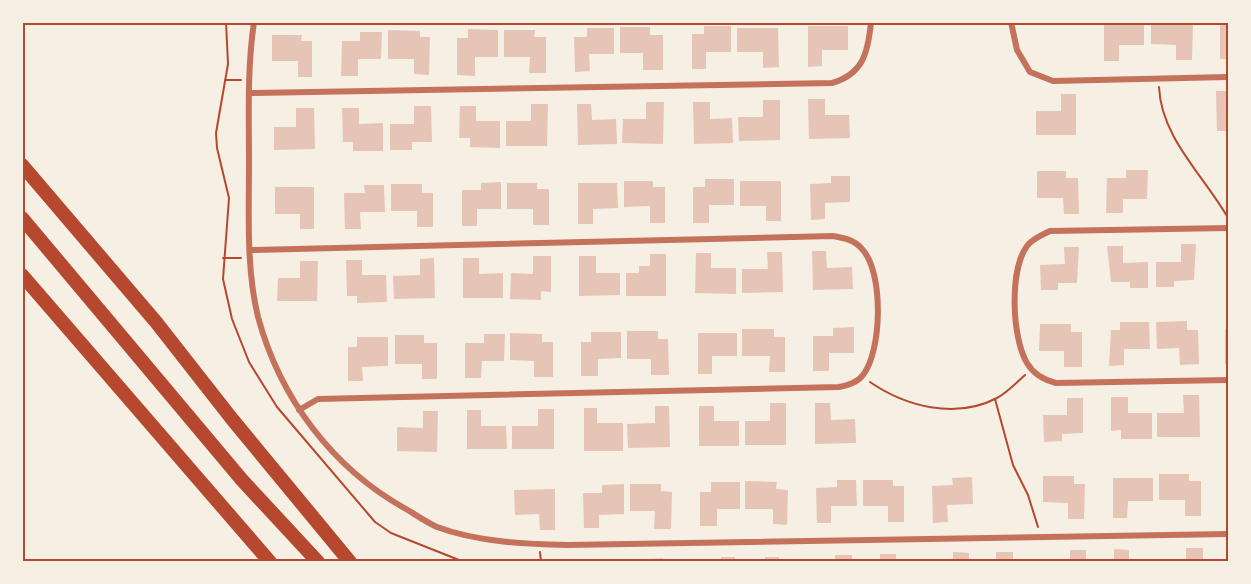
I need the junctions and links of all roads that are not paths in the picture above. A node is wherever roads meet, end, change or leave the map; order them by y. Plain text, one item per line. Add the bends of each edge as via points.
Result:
1 (254, 22) edge
2 (871, 22) edge
3 (1011, 22) edge
4 (1228, 77) edge
5 (249, 93) junction
6 (22, 165) edge
7 (22, 218) edge
8 (1228, 228) edge
9 (251, 250) junction
10 (22, 275) edge
11 (1228, 380) edge
12 (298, 410) junction
13 (1228, 534) edge
14 (270, 561) edge
15 (318, 561) edge
16 (350, 561) edge

1 - 5 street
2 - 5 street via 862,63 847,79 832,83
3 - 4 street via 1017,50 1030,72 1053,81
5 - 9 street
6 - 16 highway via 156,322 246,438
7 - 15 highway via 242,480
8 - 11 street via 1050,231 1027,246 1015,293 1020,347 1031,370 1043,380
9 - 12 street via 258,315 268,350
9 - 12 street via 833,236 851,240 863,250 872,267 878,331 872,354 862,377 839,387 318,399
10 - 14 highway
12 - 13 street via 327,447 385,498 436,526 469,536 567,545

